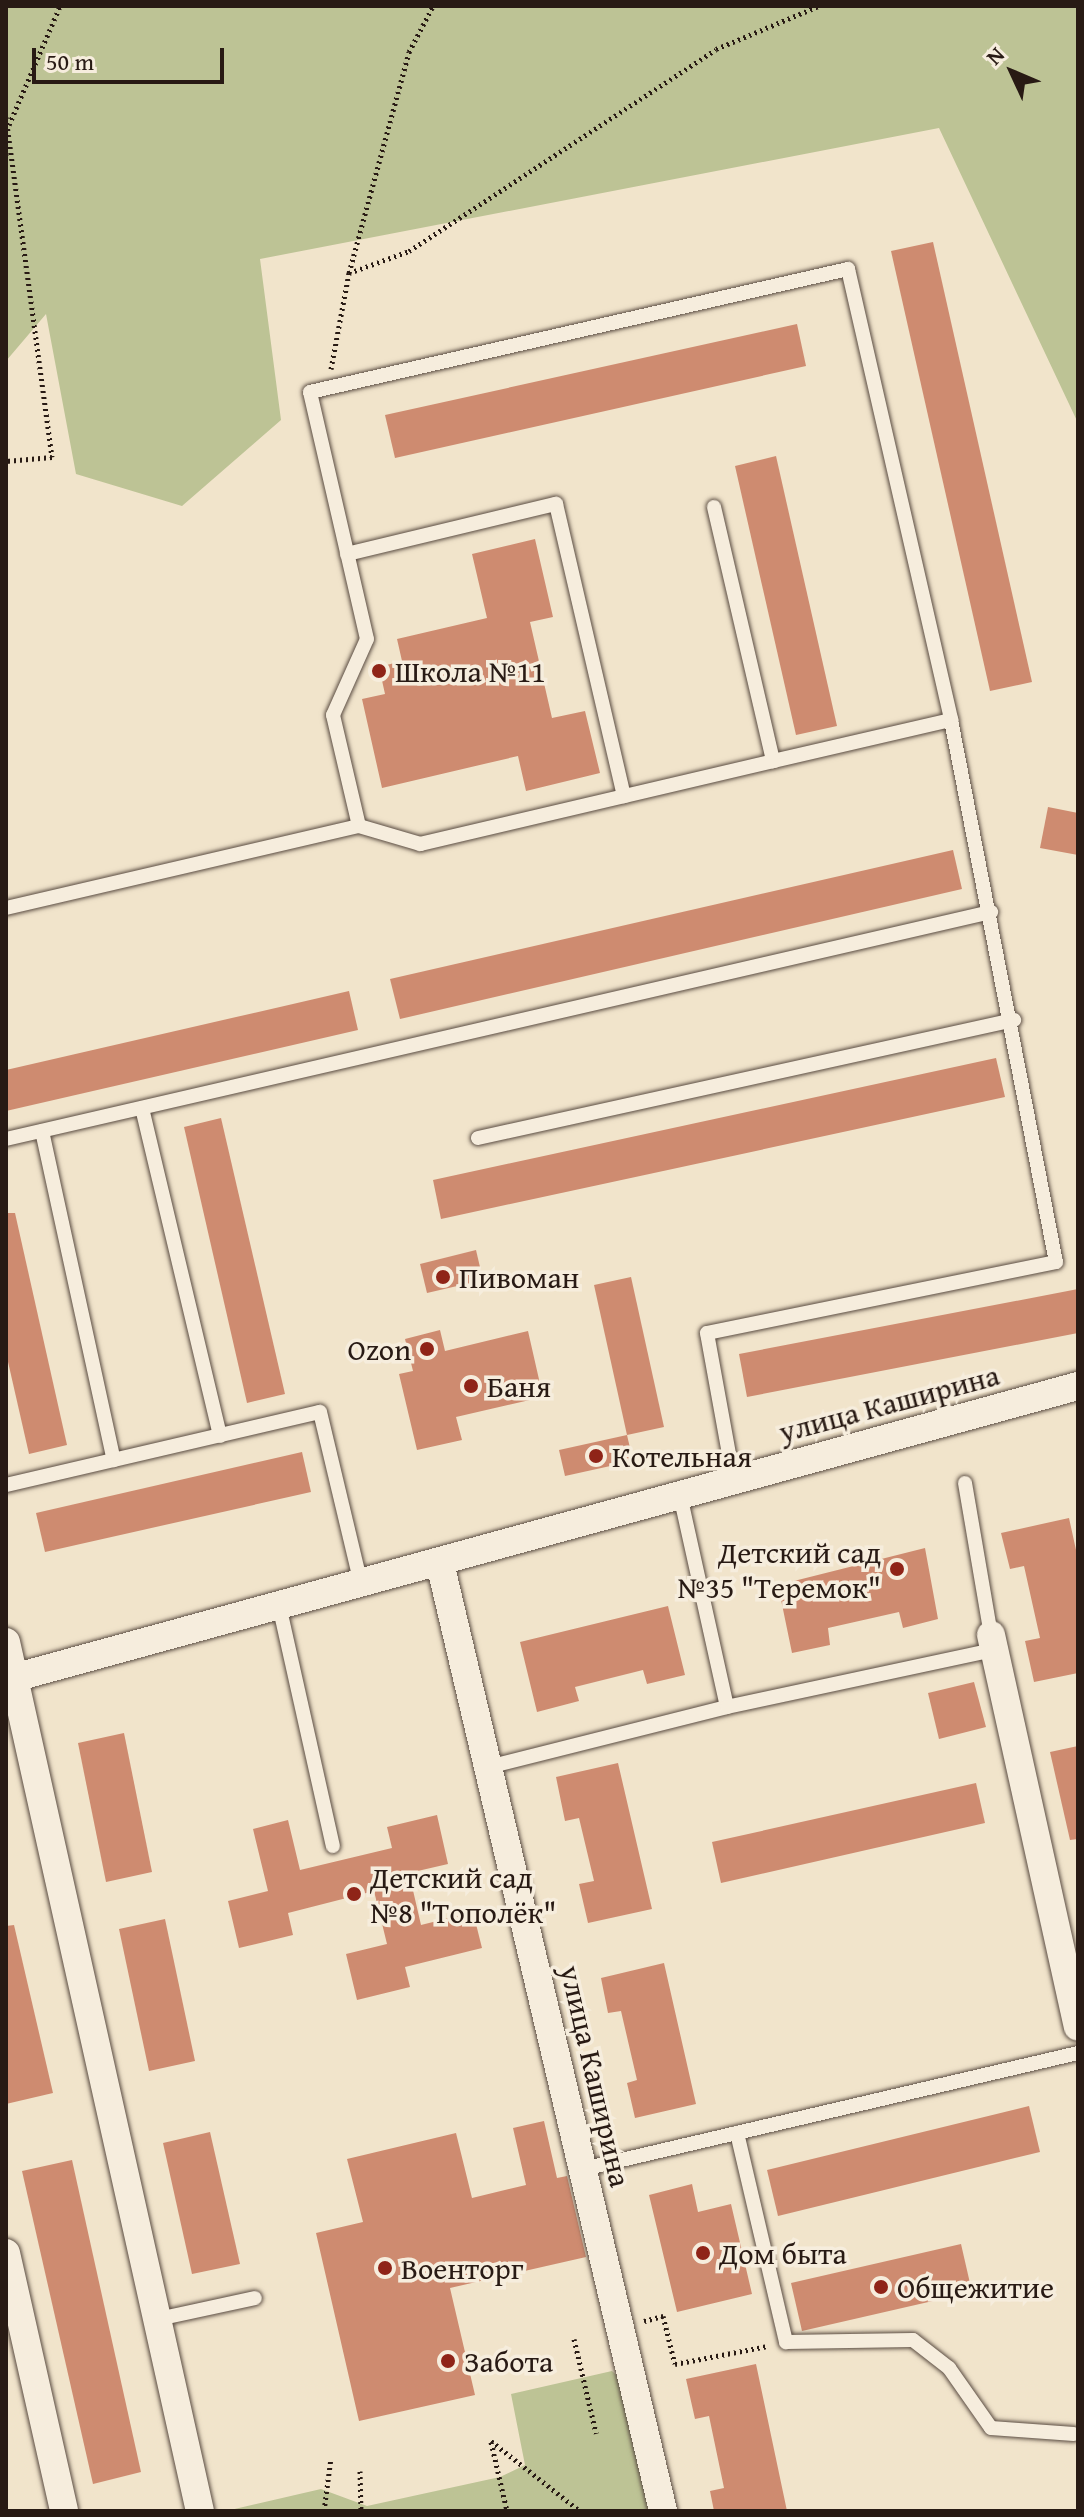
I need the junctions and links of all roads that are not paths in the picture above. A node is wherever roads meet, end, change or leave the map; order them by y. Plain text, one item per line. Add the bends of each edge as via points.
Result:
1 (714, 507) dead end
2 (347, 554) junction
3 (951, 720) junction
4 (773, 761) junction
5 (624, 796) junction
6 (359, 826) junction
7 (6, 908) edge
8 (991, 912) junction
9 (1014, 1020) junction
10 (142, 1108) junction
11 (42, 1131) junction
12 (478, 1138) dead end
13 (6, 1139) edge
14 (1078, 1386) edge
15 (220, 1436) junction
16 (114, 1460) junction
17 (734, 1481) junction
18 (965, 1483) dead end
19 (6, 1485) edge
20 (680, 1495) junction
21 (440, 1563) junction
22 (361, 1584) junction
23 (279, 1605) junction
24 (6, 1642) edge
25 (992, 1643) junction
26 (11, 1680) edge
27 (727, 1707) junction
28 (488, 1767) junction
29 (333, 1846) dead end
30 (1078, 2026) edge
31 (1078, 2053) edge
32 (737, 2133) junction
33 (583, 2169) junction
34 (6, 2253) edge
35 (255, 2298) dead end
36 (158, 2319) junction
37 (1074, 2434) dead end
38 (64, 2511) edge
39 (200, 2511) edge
40 (663, 2511) edge

1 - 4 lane
2 - 3 lane via 310,392 848,269
2 - 5 lane via 556,504
2 - 6 lane via 367,639 333,715
3 - 4 lane
3 - 8 lane
4 - 5 lane
5 - 6 lane via 420,844
6 - 7 lane
8 - 9 lane
8 - 10 lane
9 - 12 lane
9 - 17 lane via 1056,1262 707,1333
10 - 11 lane
10 - 15 lane
11 - 13 lane
11 - 16 lane
14 - 17 street, улица Каширина
15 - 16 lane
15 - 22 lane via 320,1412
16 - 19 lane
17 - 20 street, улица Каширина
18 - 25 lane
20 - 21 street, улица Каширина
20 - 27 lane
21 - 22 street, улица Каширина
21 - 28 street, улица Каширина
22 - 23 street, улица Каширина
23 - 26 street, улица Каширина
23 - 29 lane
24 - 26 street
25 - 27 lane
25 - 30 street
26 - 36 street
27 - 28 lane
28 - 33 street, улица Каширина
31 - 32 lane
32 - 33 lane
32 - 37 lane via 786,2342 913,2340 949,2368 991,2428
33 - 40 street, улица Каширина
34 - 38 street
35 - 36 lane
36 - 39 street

